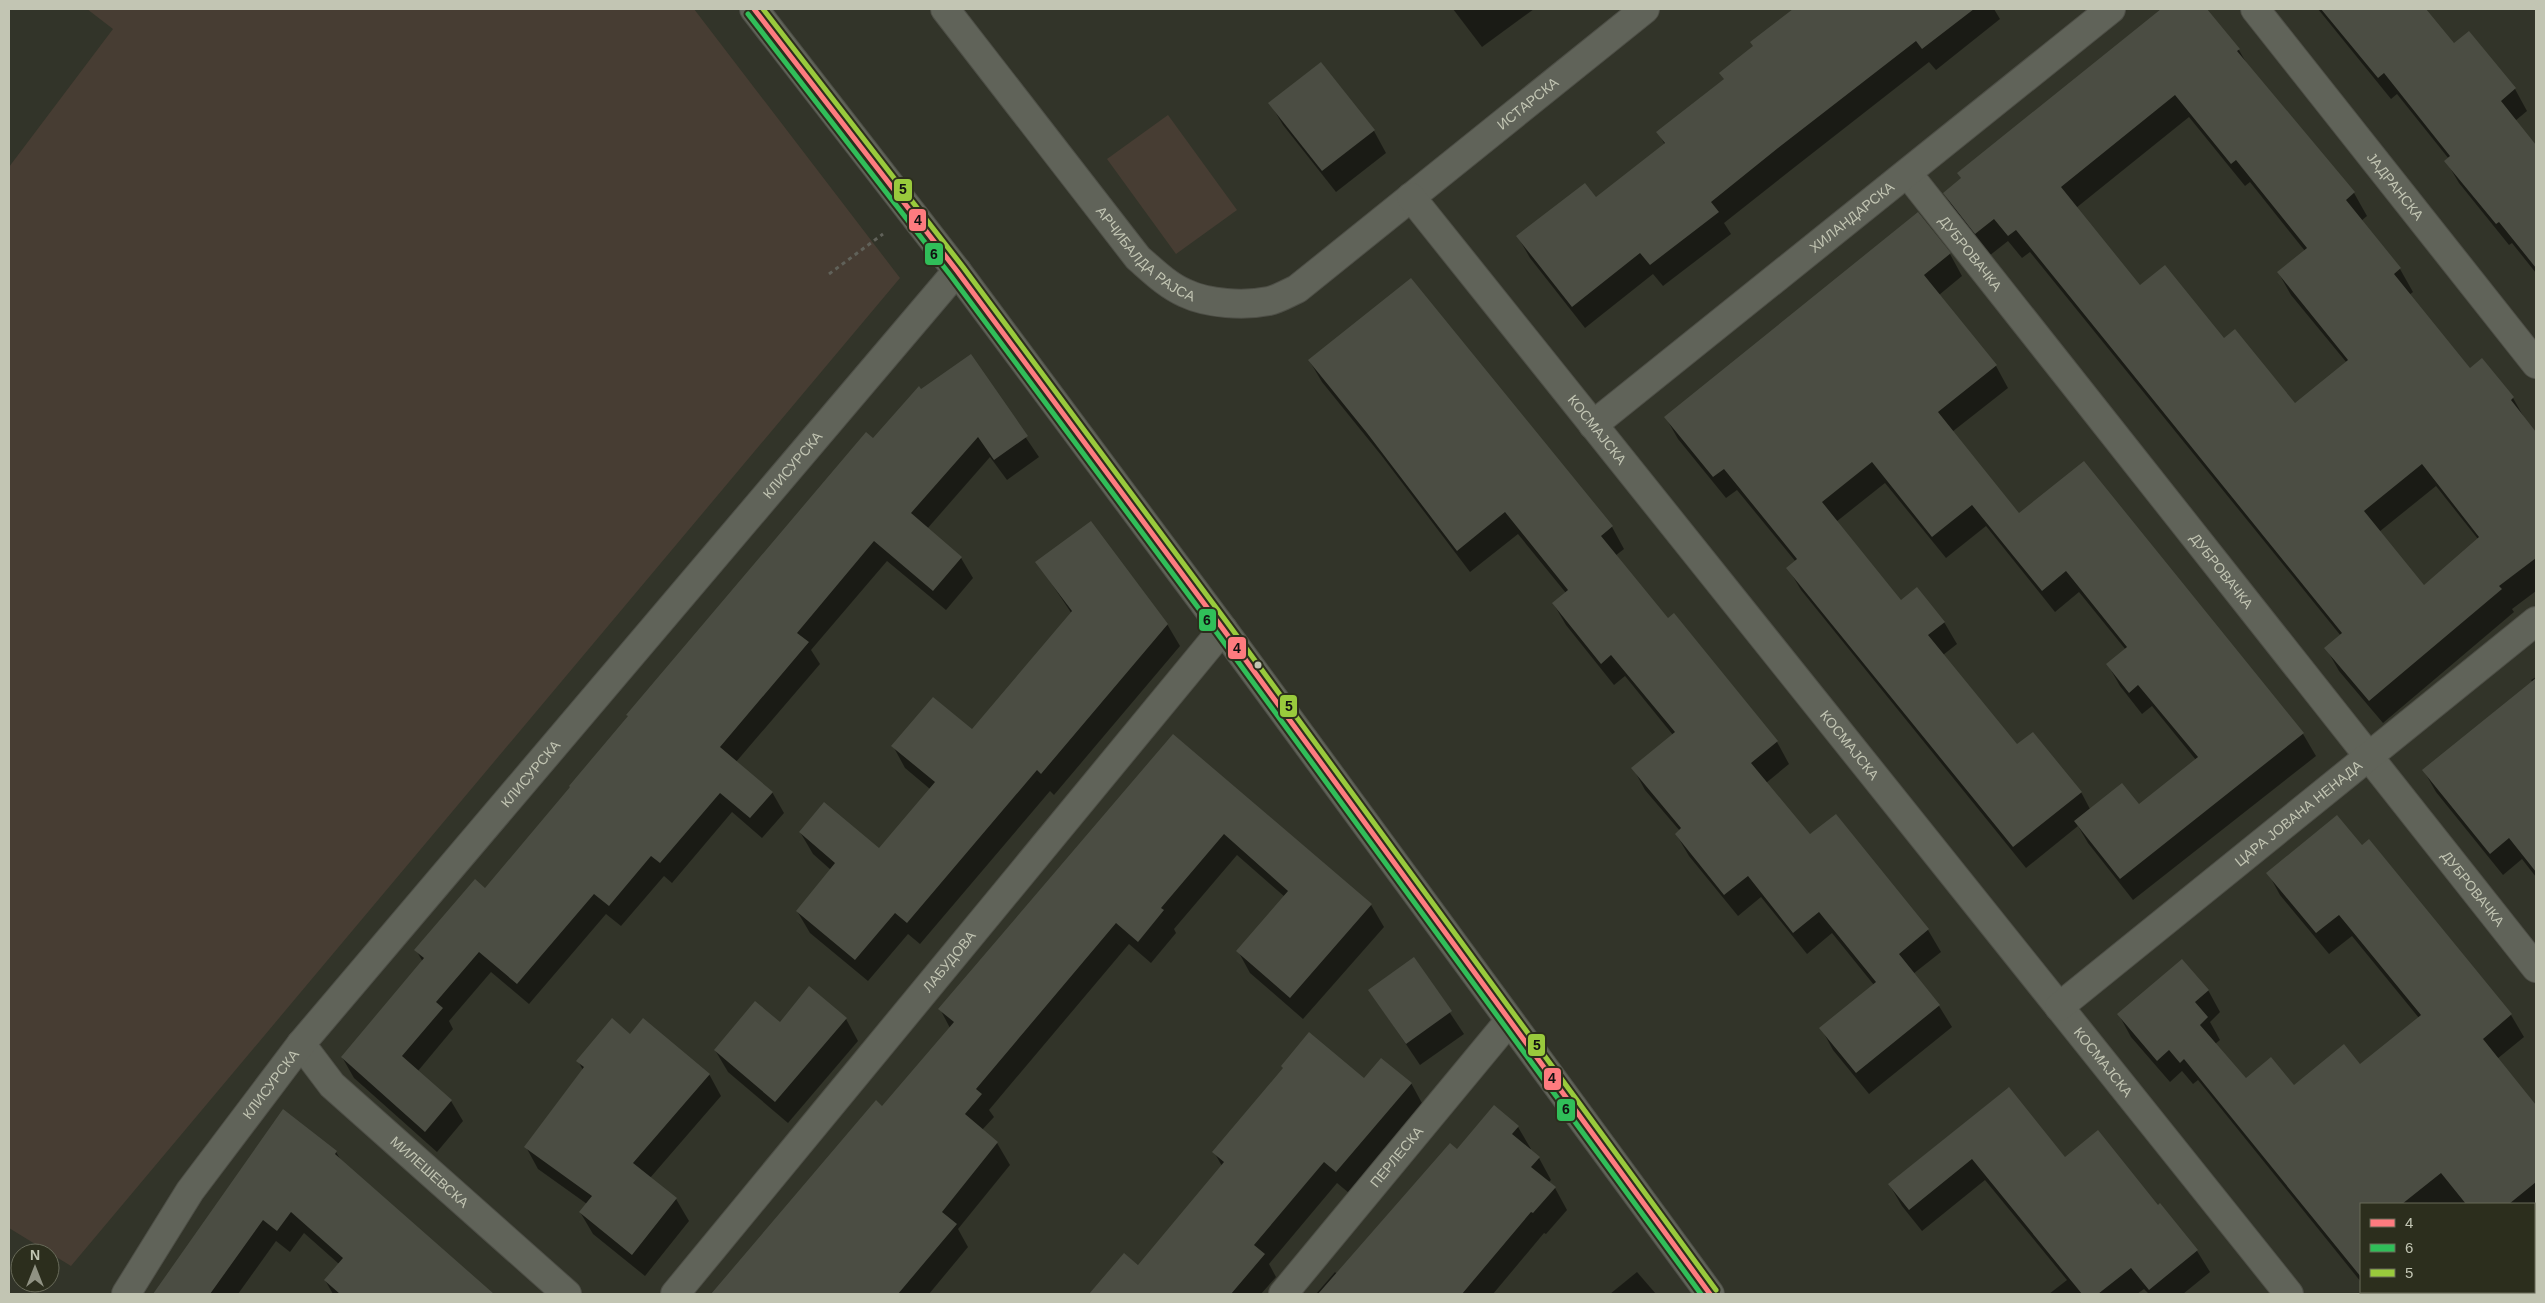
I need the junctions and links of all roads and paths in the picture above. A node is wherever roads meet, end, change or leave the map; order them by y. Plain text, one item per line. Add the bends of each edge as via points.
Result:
1 (754, 9) edge
2 (944, 9) edge
3 (1645, 9) edge
4 (2111, 9) edge
5 (2255, 9) edge
6 (1908, 174) junction
7 (1410, 197) junction
8 (884, 233) dead end
9 (957, 272) junction
10 (829, 274) dead end
11 (2536, 364) edge
12 (1593, 425) junction
13 (2536, 621) edge
14 (1223, 629) junction
15 (2369, 756) junction
16 (2536, 968) edge
17 (2059, 1007) junction
18 (1509, 1021) junction
19 (301, 1044) junction
20 (2277, 1290) edge
21 (126, 1294) edge
22 (567, 1294) edge
23 (675, 1294) edge
24 (1283, 1294) edge
25 (1710, 1294) edge

1 - 9 street
2 - 7 street, АРЧИБАЛДА РАЈСА via 1138,258 1186,294 1215,301 1270,301 1297,289
3 - 7 street, ИСТАРСКА
4 - 6 street, ХИЛАНДАРСКА
5 - 11 street, ЈАДРАНСКА
6 - 12 street, ХИЛАНДАРСКА
6 - 15 street, ДУБРОВАЧКА
7 - 12 street, КОСМАЈСКА
8 - 10 path
9 - 14 street
9 - 19 street, КЛИСУРСКА
12 - 17 street, КОСМАЈСКА
13 - 15 street, ЦАРА ЈОВАНА НЕНАДА
14 - 18 street
14 - 23 street, ЛАБУДОВА
15 - 16 street, ДУБРОВАЧКА
15 - 17 street, ЦАРА ЈОВАНА НЕНАДА
17 - 20 street, КОСМАЈСКА
18 - 24 street, ПЕРЛЕСКА
18 - 25 street
19 - 21 street, КЛИСУРСКА via 190,1191
19 - 22 street, МИЛЕШЕВСКА via 332,1085

